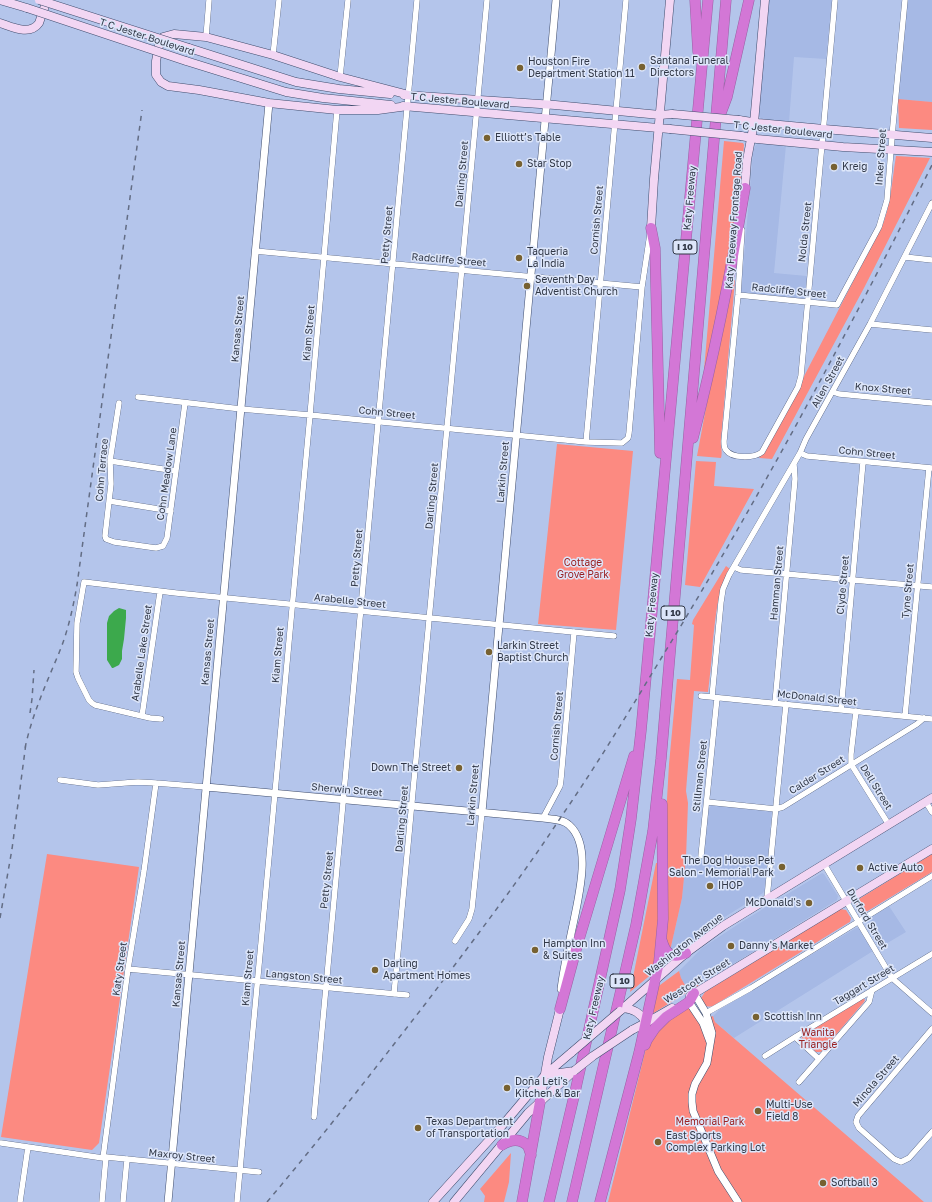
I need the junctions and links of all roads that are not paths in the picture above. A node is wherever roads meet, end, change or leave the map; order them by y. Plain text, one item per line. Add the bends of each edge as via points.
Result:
1 (0, 0) edge
2 (39, 0) edge
3 (47, 0) edge
4 (209, 0) edge
5 (278, 0) edge
6 (348, 0) edge
7 (417, 0) edge
8 (487, 0) edge
9 (556, 0) edge
10 (626, 0) edge
11 (670, 0) edge
12 (695, 0) edge
13 (708, 0) edge
14 (726, 0) edge
15 (749, 0) edge
16 (764, 0) edge
17 (835, 0) edge
18 (904, 0) edge
19 (0, 22) edge
20 (206, 37) junction
21 (273, 55) junction
22 (340, 77) junction
23 (700, 91) junction
24 (409, 95) junction
25 (478, 100) junction
26 (501, 102) junction
27 (269, 103) junction
28 (547, 104) junction
29 (408, 106) junction
30 (337, 110) junction
31 (616, 111) junction
32 (477, 112) junction
33 (502, 115) junction
34 (660, 115) junction
35 (546, 118) junction
36 (754, 123) junction
37 (615, 124) junction
38 (715, 127) junction
39 (659, 128) junction
40 (824, 130) junction
41 (892, 134) junction
42 (752, 138) junction
43 (932, 138) edge
44 (822, 145) junction
45 (891, 149) junction
46 (932, 152) edge
47 (745, 188) junction
48 (932, 204) edge
49 (651, 228) junction
50 (255, 251) junction
51 (905, 257) junction
52 (324, 258) junction
53 (932, 260) edge
54 (393, 264) junction
55 (462, 270) junction
56 (531, 276) junction
57 (601, 283) junction
58 (642, 286) junction
59 (738, 295) junction
60 (807, 302) junction
61 (837, 305) joint
62 (870, 324) junction
63 (932, 330) edge
64 (833, 392) junction
65 (138, 397) dead end
66 (119, 402) dead end
67 (185, 403) junction
68 (932, 403) edge
69 (241, 409) junction
70 (310, 415) junction
71 (379, 421) junction
72 (447, 428) junction
73 (516, 435) junction
74 (586, 442) junction
75 (800, 453) junction
76 (759, 455) joint
77 (110, 461) junction
78 (863, 462) junction
79 (794, 464) junction
80 (685, 468) junction
81 (930, 468) edge
82 (176, 471) junction
83 (662, 494) junction
84 (109, 501) junction
85 (171, 511) junction
86 (163, 546) joint
87 (734, 567) junction
88 (787, 574) junction
89 (852, 580) junction
90 (917, 586) junction
91 (932, 587) edge
92 (160, 592) junction
93 (224, 598) junction
94 (292, 605) junction
95 (361, 612) junction
96 (429, 618) junction
97 (499, 625) junction
98 (574, 632) junction
99 (614, 636) dead end
100 (701, 696) dead end
101 (715, 697) junction
102 (775, 703) junction
103 (786, 704) junction
104 (841, 710) junction
105 (856, 711) junction
106 (142, 716) junction
107 (905, 716) junction
108 (924, 718) junction
109 (932, 718) edge
110 (161, 719) dead end
111 (641, 731) junction
112 (661, 759) junction
113 (851, 764) junction
114 (60, 780) dead end
115 (156, 783) junction
116 (206, 787) junction
117 (275, 794) junction
118 (344, 800) junction
119 (929, 800) edge
120 (707, 802) junction
121 (412, 807) junction
122 (776, 809) junction
123 (482, 812) junction
124 (932, 812) edge
125 (543, 818) junction
126 (889, 825) junction
127 (932, 849) edge
128 (701, 856) dead end
129 (824, 864) junction
130 (932, 876) edge
131 (767, 898) junction
132 (846, 901) junction
133 (859, 922) junction
134 (455, 941) dead end
135 (662, 941) junction
136 (686, 954) junction
137 (932, 954) edge
138 (128, 969) junction
139 (188, 975) junction
140 (892, 978) junction
141 (656, 979) junction
142 (257, 982) junction
143 (326, 988) junction
144 (872, 990) junction
145 (394, 994) junction
146 (407, 995) dead end
147 (692, 998) junction
148 (628, 1006) junction
149 (560, 1009) junction
150 (706, 1012) junction
151 (932, 1013) edge
152 (646, 1022) junction
153 (932, 1029) edge
154 (795, 1037) junction
155 (710, 1042) junction
156 (640, 1053) junction
157 (765, 1056) dead end
158 (819, 1059) junction
159 (555, 1070) junction
160 (574, 1071) junction
161 (545, 1075) junction
162 (799, 1082) dead end
163 (540, 1102) junction
164 (314, 1117) dead end
165 (932, 1132) edge
166 (1, 1143) edge
167 (502, 1146) junction
168 (28, 1147) junction
169 (530, 1155) junction
170 (105, 1158) junction
171 (127, 1159) junction
172 (171, 1164) junction
173 (240, 1170) junction
174 (259, 1172) dead end
175 (457, 1200) edge
176 (20, 1202) edge
177 (102, 1202) edge
178 (123, 1202) edge
179 (168, 1202) edge
180 (237, 1202) edge
181 (433, 1202) edge
182 (522, 1202) edge
183 (549, 1202) edge
184 (572, 1202) edge
185 (600, 1202) edge
186 (738, 1202) edge

1 - 29 main road, T C Jester Boulevard, bridge via 286,92
2 - 24 main road, T C Jester Boulevard, bridge via 296,82 339,89
3 - 19 main road via 40,23 32,29 21,29
4 - 20 street
5 - 21 street
6 - 22 street
7 - 24 street, Petty Street
8 - 25 street, Darling Street
9 - 28 street, Larkin Street
10 - 31 street, Cornish Street
11 - 34 main road
12 - 23 highway
13 - 23 highway, Katy Freeway / I 10
14 - 38 highway, Katy Freeway / I 10
15 - 38 highway via 727,97
16 - 36 main road, Katy Freeway Frontage Road
17 - 40 street, Nolda Street
18 - 41 street, Inker Street
20 - 21 main road
20 - 27 main road via 174,34 161,38 155,71 157,78 168,86
21 - 22 main road
22 - 24 main road
23 - 83 highway, Katy Freeway / I 10
24 - 25 main road, T C Jester Boulevard
24 - 29 street, Petty Street
25 - 26 main road, T C Jester Boulevard
25 - 32 street, Darling Street
26 - 28 main road, T C Jester Boulevard
26 - 33 main road
27 - 30 main road
27 - 50 street, Kansas Street
28 - 31 main road, T C Jester Boulevard
28 - 35 street, Larkin Street
29 - 30 main road via 378,110
29 - 32 main road, T C Jester Boulevard
29 - 54 street, Petty Street
30 - 52 street, Kiam Street
31 - 34 main road, T C Jester Boulevard
31 - 37 street, Cornish Street
32 - 33 main road, T C Jester Boulevard
32 - 55 street, Darling Street
33 - 35 main road, T C Jester Boulevard
34 - 36 main road, T C Jester Boulevard, bridge via 672,114
34 - 39 main road
35 - 37 main road, T C Jester Boulevard
35 - 56 street, Larkin Street
36 - 40 main road, T C Jester Boulevard
36 - 42 main road, Katy Freeway Frontage Road
37 - 39 main road, T C Jester Boulevard
37 - 57 street, Cornish Street
38 - 80 highway, Katy Freeway / I 10
39 - 42 main road, T C Jester Boulevard, bridge
39 - 49 main road
40 - 41 main road, T C Jester Boulevard
40 - 44 street, Nolda Street
41 - 43 main road, T C Jester Boulevard
41 - 45 street, Inker Street
42 - 44 main road, T C Jester Boulevard
42 - 47 main road, Katy Freeway Frontage Road
44 - 45 main road, T C Jester Boulevard
44 - 60 street, Nolda Street
45 - 46 main road, T C Jester Boulevard
45 - 61 street, Inker Street via 885,208 879,227
47 - 59 street, Katy Freeway Frontage Road
47 - 80 highway via 707,383
48 - 51 street, Allen Street
49 - 58 street
49 - 83 highway via 655,248
50 - 52 street, Radcliffe Street
50 - 69 street, Kansas Street
51 - 53 street
51 - 62 street, Allen Street
52 - 54 street, Radcliffe Street
52 - 70 street, Kiam Street
54 - 55 street, Radcliffe Street
54 - 71 street, Petty Street
55 - 56 street, Radcliffe Street
55 - 72 street, Darling Street
56 - 57 street, Radcliffe Street
56 - 73 street, Larkin Street
57 - 58 street, Radcliffe Street
57 - 74 street, Cornish Street
58 - 74 street, Cohn Street via 628,438 617,444
59 - 60 street, Radcliffe Street
59 - 76 street, Katy Freeway Frontage Road via 725,449 734,455
60 - 61 street, Radcliffe Street
60 - 76 street, Nolda Street via 798,387
62 - 63 street
62 - 64 street, Allen Street
64 - 68 street, Knox Street
64 - 75 street, Allen Street
65 - 67 street, Cohn Street
66 - 77 street, Cohn Terrace
67 - 69 street, Cohn Street
67 - 82 street, Cohn Meadow Lane
69 - 70 street, Cohn Street
69 - 93 street, Kansas Street
70 - 71 street, Cohn Street
70 - 94 street, Kiam Street
71 - 72 street, Cohn Street
71 - 95 street, Petty Street
72 - 73 street, Cohn Street
72 - 96 street, Darling Street
73 - 74 street, Cohn Street
73 - 97 street, Larkin Street
75 - 78 street, Cohn Street
75 - 79 street, Allen Street
77 - 82 street
77 - 84 street, Cohn Terrace
78 - 81 street, Cohn Street
78 - 89 street, Clyde Street
79 - 87 street, Allen Street
79 - 88 street, Hamman Street
80 - 112 highway, Katy Freeway / I 10
81 - 90 street, Tyne Street
82 - 85 street, Cohn Meadow Lane
83 - 111 highway, Katy Freeway / I 10
84 - 85 street
84 - 86 street, Cohn Terrace via 104,532 106,539 156,548
85 - 86 street, Cohn Meadow Lane via 167,538
87 - 88 street via 740,570
87 - 101 street, Stillman Street via 723,589 721,602
88 - 89 street
88 - 102 street, Hamman Street
89 - 90 street
89 - 104 street, Clyde Street
90 - 91 street
90 - 107 street, Tyne Street
92 - 93 street, Arabelle Street
92 - 106 street, Arabelle Lake Street
92 - 106 street, Arabelle Street via 84,582 77,623 78,678 89,700 92,703
93 - 94 street, Arabelle Street
93 - 116 street, Kansas Street
94 - 95 street, Arabelle Street
94 - 117 street, Kiam Street
95 - 96 street, Arabelle Street
95 - 118 street, Petty Street
96 - 97 street, Arabelle Street
96 - 121 street, Darling Street
97 - 98 street, Arabelle Street
97 - 123 street, Larkin Street
98 - 99 street, Arabelle Street
98 - 125 street, Cornish Street via 561,780
100 - 101 street, McDonald Street
101 - 102 street, McDonald Street
101 - 120 street, Stillman Street
102 - 103 street, McDonald Street
103 - 104 street, McDonald Street
103 - 122 street
104 - 105 street, McDonald Street
105 - 107 street, McDonald Street
105 - 113 street, Dell Street
106 - 110 street
107 - 108 street, McDonald Street
108 - 109 street, McDonald Street
108 - 113 street, Calder Street
111 - 149 highway
111 - 183 highway, Katy Freeway / I 10 via 620,890
112 - 135 highway
112 - 184 highway, Katy Freeway / I 10 via 653,831 636,925
113 - 122 street, Calder Street
113 - 126 street, Dell Street
114 - 115 street, Sherwin Street via 98,785
115 - 116 street, Sherwin Street
115 - 138 street, Katy Street
116 - 117 street, Sherwin Street
116 - 139 street, Kansas Street
117 - 118 street, Sherwin Street
117 - 142 street, Kiam Street
118 - 121 street, Sherwin Street
118 - 143 street, Petty Street
119 - 124 street
119 - 126 main road, Washington Avenue
120 - 122 street
120 - 128 street, Stillman Street
121 - 123 street, Sherwin Street
121 - 145 street, Darling Street
122 - 131 street
123 - 125 street, Sherwin Street
123 - 134 street, Larkin Street via 472,909 469,919
125 - 149 street, Sherwin Street via 568,824 575,833 581,854 582,875 562,984
126 - 129 main road, Washington Avenue
127 - 132 main road, Westcott Street
129 - 131 main road, Washington Avenue
129 - 132 street, Durford Street
130 - 133 street
131 - 136 main road, Washington Avenue
132 - 133 street, Durford Street
132 - 147 main road, Westcott Street
133 - 140 street, Durford Street
133 - 150 street via 751,988
135 - 136 highway via 667,953 679,956
135 - 141 highway
136 - 141 main road, Washington Avenue
137 - 140 street, Taggart Street
138 - 139 street, Langston Street
138 - 170 street, Katy Street
139 - 142 street, Langston Street
139 - 172 street, Kansas Street
140 - 144 street, Taggart Street
140 - 151 street, Durford Street
141 - 148 main road, Washington Avenue
141 - 152 highway
142 - 143 street, Langston Street
142 - 173 street, Kiam Street
143 - 145 street, Langston Street
143 - 164 street, Petty Street
144 - 154 street, Taggart Street
144 - 158 street via 869,1002
145 - 146 street, Langston Street
147 - 150 street
147 - 152 main road, Westcott Street
147 - 155 street
147 - 156 highway via 655,1028
148 - 152 main road
148 - 159 main road, Washington Avenue, bridge
149 - 161 main road
150 - 155 street via 712,1033
152 - 156 highway
152 - 160 main road, Westcott Street, bridge
153 - 165 street, Minola Street via 858,1116 856,1122 859,1128 894,1159 901,1162 909,1158
154 - 157 street, Taggart Street
154 - 158 street
155 - 186 street via 707,1063 692,1094 693,1111 718,1171
156 - 185 highway
158 - 162 street
159 - 160 main road
159 - 161 main road, Washington Avenue
160 - 163 main road, Westcott Street
161 - 163 main road
161 - 181 main road, Washington Avenue
163 - 167 main road
163 - 169 highway
166 - 168 street, Maxroy Street
167 - 169 highway via 508,1141 522,1141 528,1146
167 - 175 main road
168 - 170 street, Maxroy Street
168 - 176 street
169 - 182 highway
170 - 171 street, Maxroy Street
170 - 177 street, Katy Street
171 - 172 street, Maxroy Street
171 - 178 street
172 - 173 street, Maxroy Street
172 - 179 street, Kansas Street
173 - 174 street, Maxroy Street
173 - 180 street, Kiam Street

